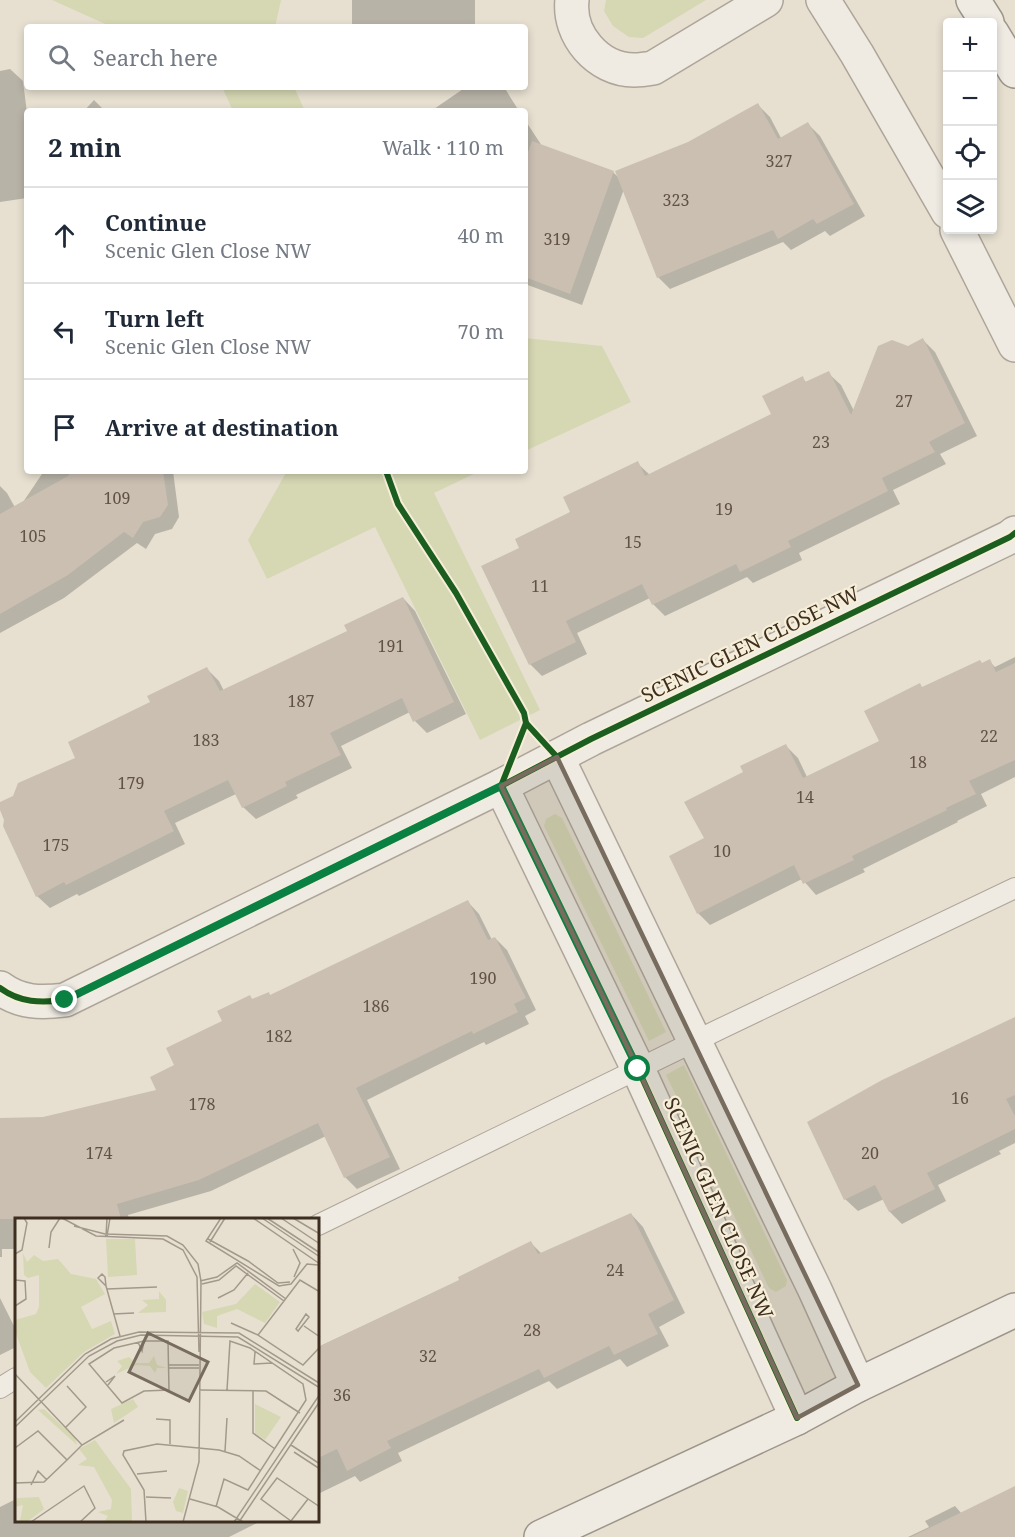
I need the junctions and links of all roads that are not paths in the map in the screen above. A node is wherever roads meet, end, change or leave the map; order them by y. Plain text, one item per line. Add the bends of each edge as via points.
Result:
1 (572, 0) edge
2 (766, 0) edge
3 (823, 0) edge
4 (973, 0) edge
5 (984, 18) edge
6 (997, 40) edge
7 (1015, 71) edge
8 (943, 203) edge
9 (959, 234) edge
10 (1015, 345) edge
11 (1015, 533) edge
12 (556, 757) junction
13 (501, 786) junction
14 (1015, 888) edge
15 (0, 988) edge
16 (694, 1041) junction
17 (638, 1069) junction
18 (320, 1224) edge
19 (1015, 1310) edge
20 (15, 1379) edge
21 (858, 1385) junction
22 (0, 1388) edge
23 (797, 1418) junction
24 (541, 1537) edge

1 - 2 street via 574,24 583,43 596,57 614,67 633,70 653,68
3 - 8 street
4 - 5 street
6 - 7 street
9 - 10 street
11 - 12 street, SCENIC GLEN CLOSE NW
12 - 13 street, SCENIC GLEN CLOSE NW
12 - 16 street
13 - 15 street, SCENIC GLEN CLOSE NW via 65,1000 21,1000
13 - 17 street, SCENIC GLEN CLOSE NW
14 - 16 lane
16 - 17 lane
16 - 21 street
17 - 18 lane
17 - 23 street, SCENIC GLEN CLOSE NW
19 - 21 street
20 - 22 lane
21 - 23 street
23 - 24 street

